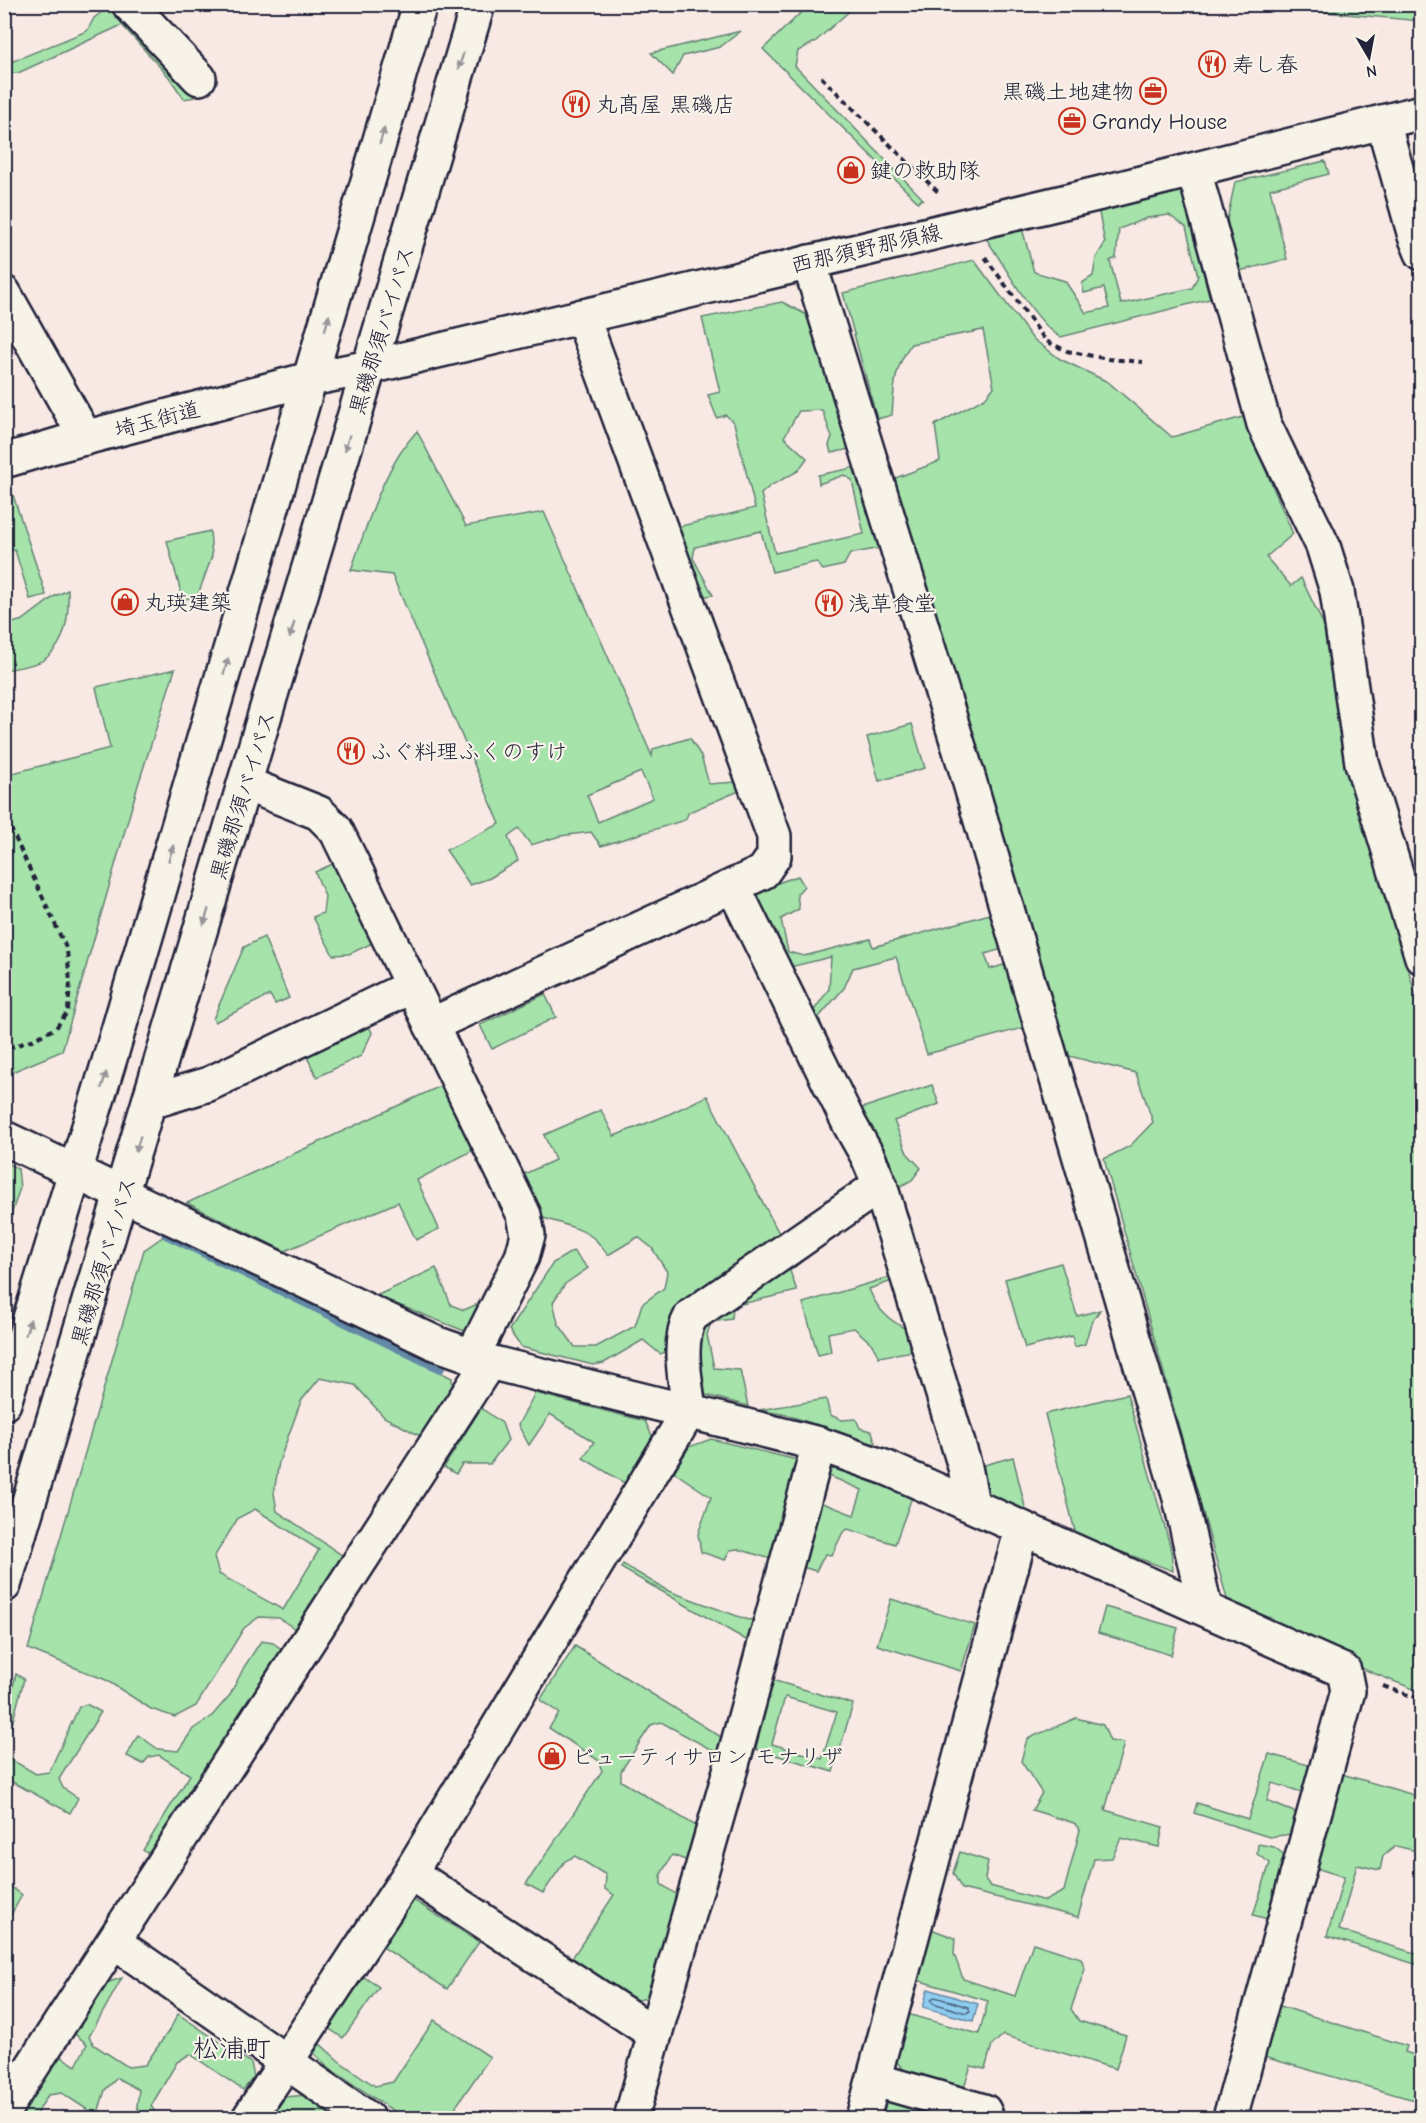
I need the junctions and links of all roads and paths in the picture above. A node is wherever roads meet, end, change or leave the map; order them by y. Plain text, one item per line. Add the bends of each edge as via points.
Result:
1 (129, 4) edge
2 (420, 4) edge
3 (478, 4) edge
4 (821, 77) dead end
5 (199, 78) dead end
6 (1422, 112) edge
7 (1383, 122) junction
8 (1194, 170) junction
9 (967, 225) junction
10 (1422, 253) edge
11 (809, 261) junction
12 (4, 293) edge
13 (582, 316) junction
14 (1143, 362) dead end
15 (370, 367) junction
16 (310, 379) junction
17 (86, 438) junction
18 (4, 460) edge
19 (246, 784) junction
20 (4, 808) edge
21 (732, 886) junction
22 (1420, 946) edge
23 (412, 986) junction
24 (431, 1025) junction
25 (4, 1050) edge
26 (150, 1102) junction
27 (4, 1138) edge
28 (76, 1171) junction
29 (880, 1185) junction
30 (123, 1193) junction
31 (480, 1359) junction
32 (4, 1403) edge
33 (688, 1411) junction
34 (819, 1444) junction
35 (972, 1504) junction
36 (1022, 1528) junction
37 (4, 1585) edge
38 (1205, 1608) junction
39 (410, 1873) junction
40 (114, 1942) junction
41 (655, 2034) junction
42 (286, 2062) junction
43 (874, 2080) junction
44 (4, 2110) edge
45 (249, 2118) edge
46 (367, 2118) edge
47 (631, 2118) edge
48 (863, 2118) edge
49 (987, 2118) edge
50 (1230, 2118) edge

1 - 5 street
16 -> 2 street
3 -> 15 street, 黒磯那須バイパス
4 - 9 path
6 - 7 street, 西那須野那須線
7 - 8 street, 西那須野那須線
7 - 10 street
8 - 9 street, 西那須野那須線
8 - 22 street via 1264,424 1323,546 1337,591 1362,763
9 - 11 street, 西那須野那須線
9 - 14 path via 1046,341 1067,351
11 - 13 street, 西那須野那須線
11 - 38 street via 994,865 1180,1498
12 - 17 street
13 - 15 street, 西那須野那須線
13 - 21 street via 774,836 774,856 763,872
15 - 16 street, 西那須野那須線
15 -> 19 street, 黒磯那須バイパス
16 - 17 street, 埼玉街道
28 -> 16 street
17 - 18 street, 埼玉街道
19 - 23 street via 319,813 336,830
19 -> 26 street, 黒磯那須バイパス
20 - 25 path via 67,950 70,982 68,1011 56,1028
21 - 24 street
21 - 29 street
23 - 24 street
23 - 26 street via 209,1084
24 - 31 street via 524,1215 528,1235
26 -> 30 street, 黒磯那須バイパス
27 - 28 street
28 - 30 street
32 -> 28 street
29 - 33 street via 691,1316 682,1340
29 - 35 street
30 - 31 street via 435,1343
30 - 37 street, 黒磯那須バイパス
31 - 33 street
31 - 40 street
33 - 34 street
33 - 39 street
34 - 35 street
34 - 41 street
35 - 36 street
36 - 38 street
36 - 43 street
38 - 50 street via 1344,1671 1348,1691
39 - 41 street
39 - 42 street
40 - 42 street
40 - 44 street
41 - 47 street
42 - 45 street
42 - 46 street
43 - 48 street
43 - 49 street via 984,2111

